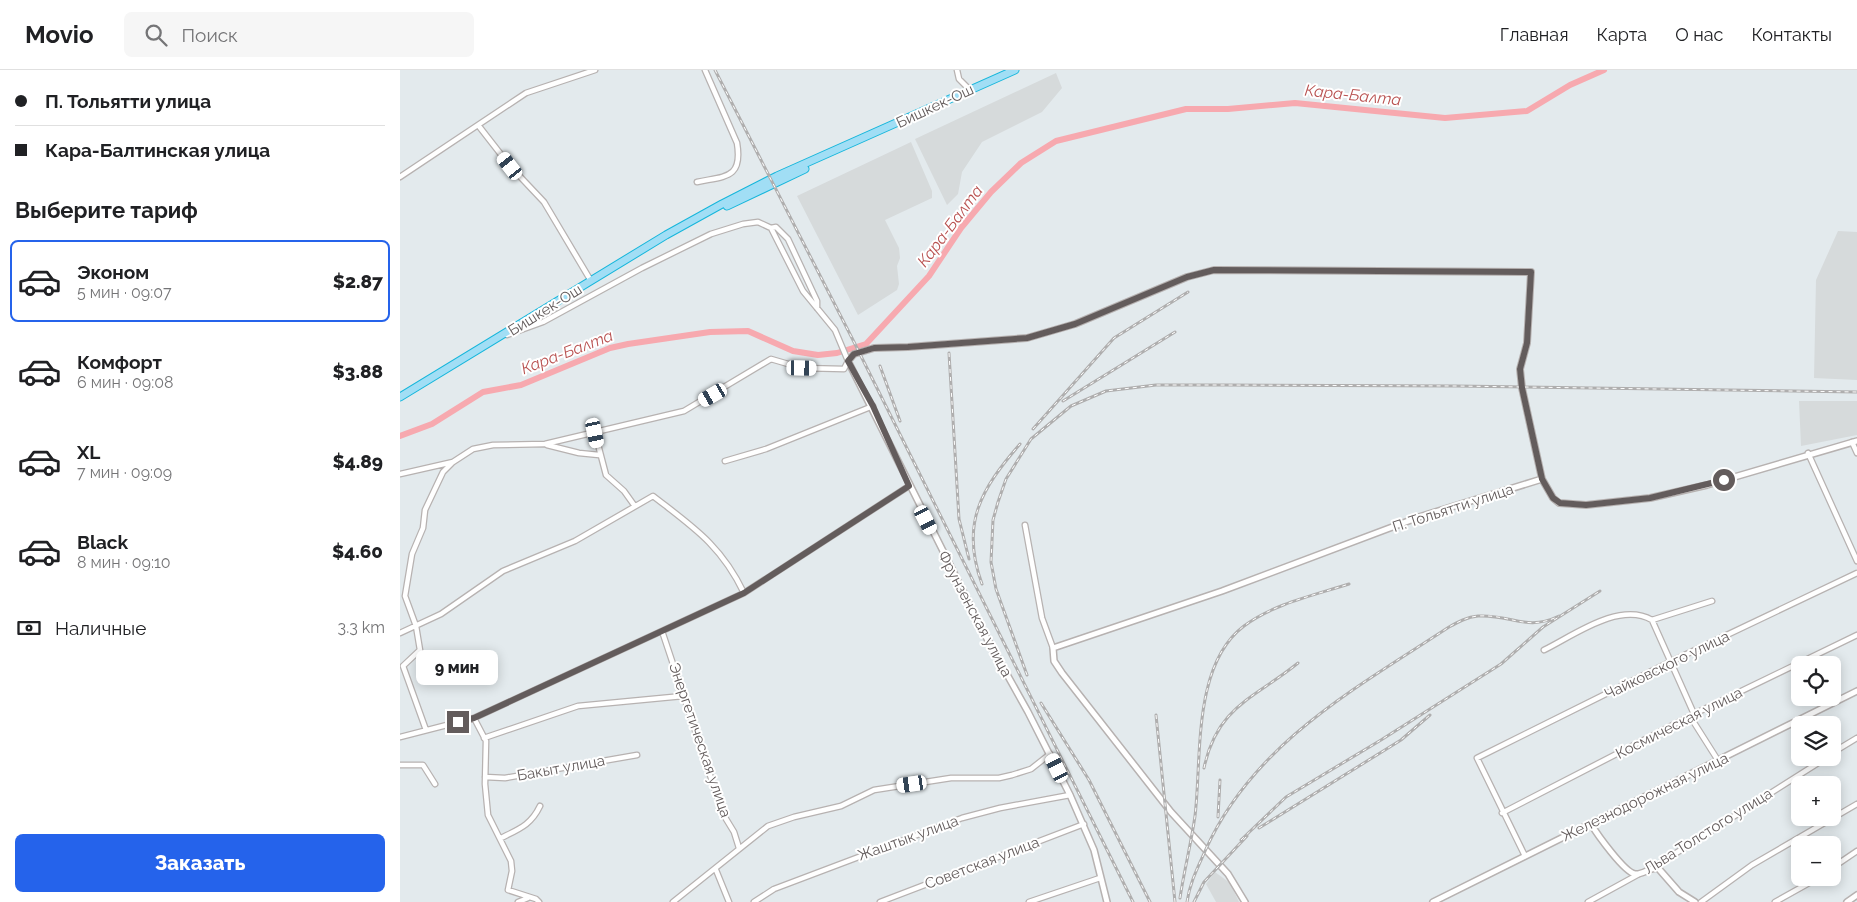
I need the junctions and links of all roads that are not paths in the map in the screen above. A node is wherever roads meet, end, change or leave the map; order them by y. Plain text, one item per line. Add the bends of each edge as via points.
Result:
1 (595, 70) edge
2 (705, 70) edge
3 (956, 70) edge
4 (1015, 70) edge
5 (969, 89) junction
6 (478, 125) junction
7 (400, 177) edge
8 (697, 182) dead end
9 (771, 228) junction
10 (591, 281) junction
11 (817, 308) junction
12 (504, 336) junction
13 (848, 361) junction
14 (400, 397) edge
15 (873, 406) junction
16 (595, 433) junction
17 (1854, 441) edge
18 (545, 444) junction
19 (1808, 453) junction
20 (1857, 453) edge
21 (600, 455) junction
22 (725, 461) dead end
23 (453, 462) junction
24 (400, 474) edge
25 (1542, 479) junction
26 (909, 486) junction
27 (634, 506) junction
28 (1025, 525) dead end
29 (1857, 561) edge
30 (1857, 573) edge
31 (744, 593) junction
32 (1712, 601) dead end
33 (1652, 620) junction
34 (416, 626) junction
35 (662, 631) junction
36 (400, 633) edge
37 (1857, 635) edge
38 (1053, 648) junction
39 (1544, 650) dead end
40 (1670, 662) junction
41 (1857, 691) edge
42 (684, 696) junction
43 (1694, 714) junction
44 (474, 718) junction
45 (426, 730) junction
46 (400, 737) edge
47 (484, 738) junction
48 (1857, 738) edge
49 (1841, 748) edge
50 (1050, 754) junction
51 (637, 755) dead end
52 (1718, 762) junction
53 (400, 765) edge
54 (1813, 766) edge
55 (485, 777) junction
56 (435, 784) dead end
57 (1070, 795) junction
58 (1857, 804) edge
59 (540, 806) dead end
60 (1502, 813) junction
61 (1084, 824) junction
62 (1592, 824) junction
63 (501, 838) junction
64 (740, 848) junction
65 (1857, 851) edge
66 (1525, 856) junction
67 (1841, 862) edge
68 (1654, 867) junction
69 (716, 870) junction
70 (1639, 874) junction
71 (1100, 878) junction
72 (1804, 886) edge
73 (1857, 895) edge
74 (528, 898) junction
75 (518, 902) edge
76 (539, 902) edge
77 (673, 902) edge
78 (729, 902) edge
79 (754, 902) edge
80 (880, 902) edge
81 (1029, 902) edge
82 (1107, 902) edge
83 (1245, 902) edge
84 (1433, 902) edge
85 (1588, 902) edge
86 (1695, 902) edge
87 (1702, 902) edge
88 (1775, 902) edge
89 (1847, 902) edge

1 - 6 street via 526,93
2 - 8 street via 739,154 730,175
3 - 5 street
4 - 5 highway, Бишкек-Ош
5 - 10 highway, Бишкек-Ош via 690,222
6 - 7 street
6 - 10 street via 544,202
9 - 11 street, Фрунзенская улица via 803,291
9 - 11 street via 776,227 788,239 817,301
9 - 12 street via 758,222 711,234 543,322
10 - 12 highway, Бишкек-Ош
11 - 13 street, Фрунзенская улица via 835,330
12 - 14 highway, Бишкек-Ош
13 - 15 street, Фрунзенская улица
13 - 16 street via 844,369 802,368 771,359 684,411
13 - 25 street via 854,354 874,348 1027,338 1075,324 1187,277 1214,270 1531,272 1527,343 1520,369
15 - 22 street via 766,449
15 - 26 street, Фрунзенская улица
16 - 18 street
16 - 21 street
17 - 19 street
17 - 20 street
18 - 21 street
18 - 23 street via 493,445 473,449
19 - 25 street via 1707,485 1650,498 1595,504 1560,503 1553,498
19 - 29 street
21 - 27 street via 606,475 624,490
23 - 24 street
23 - 34 street via 443,472 425,510 423,528 412,554 405,596
25 - 38 street, П. Тольятти улица via 1419,517 1222,591
26 - 31 street
26 - 50 street, Фрунзенская улица
27 - 31 street via 653,496 710,540
27 - 34 street via 575,541 503,572 441,614
28 - 38 street via 1042,618
30 - 40 street, Чайковского улица
31 - 35 street
32 - 33 street
33 - 39 street via 1630,613 1613,617
33 - 40 street
34 - 36 street
34 - 45 street via 420,650 403,666
35 - 42 street, Энергетическая улица
35 - 44 street
37 - 43 street, Космическая улица
38 - 83 street via 1054,661 1062,674 1171,812 1228,874
40 - 43 street
40 - 60 street, Чайковского улица via 1477,758
41 - 52 street, Железнодорожная улица
42 - 47 street via 578,706
42 - 64 street, Энергетическая улица via 723,814
43 - 52 street via 1693,721 1700,736
43 - 60 street, Космическая улица
44 - 45 street
44 - 47 street
45 - 46 street
47 - 55 street
48 - 49 street
50 - 57 street, Фрунзенская улица
50 - 64 street via 1031,769 999,778 951,778 874,790 841,806 768,826
51 - 55 street, Бакыт улица via 505,778
52 - 62 street, Железнодорожная улица
53 - 56 street via 423,765
54 - 68 street, Льва Толстого улица
55 - 63 street via 488,814
57 - 61 street, Фрунзенская улица
57 - 79 street, Жаштык улица via 962,818 774,889
58 - 87 street via 1752,865
59 - 63 street via 534,818
60 - 66 street
61 - 71 street, Фрунзенская улица
61 - 80 street, Советская улица
62 - 66 street, Железнодорожная улица
62 - 70 street via 1600,841 1631,872
63 - 74 street via 511,861 508,890
64 - 69 street
65 - 67 street
66 - 84 street, Железнодорожная улица
68 - 70 street, Льва Толстого улица
68 - 86 street via 1661,870 1679,892
69 - 77 street
69 - 78 street
70 - 85 street, Льва Толстого улица
71 - 81 street
71 - 82 street, Фрунзенская улица
72 - 88 street
73 - 89 street
74 - 75 street
74 - 76 street

